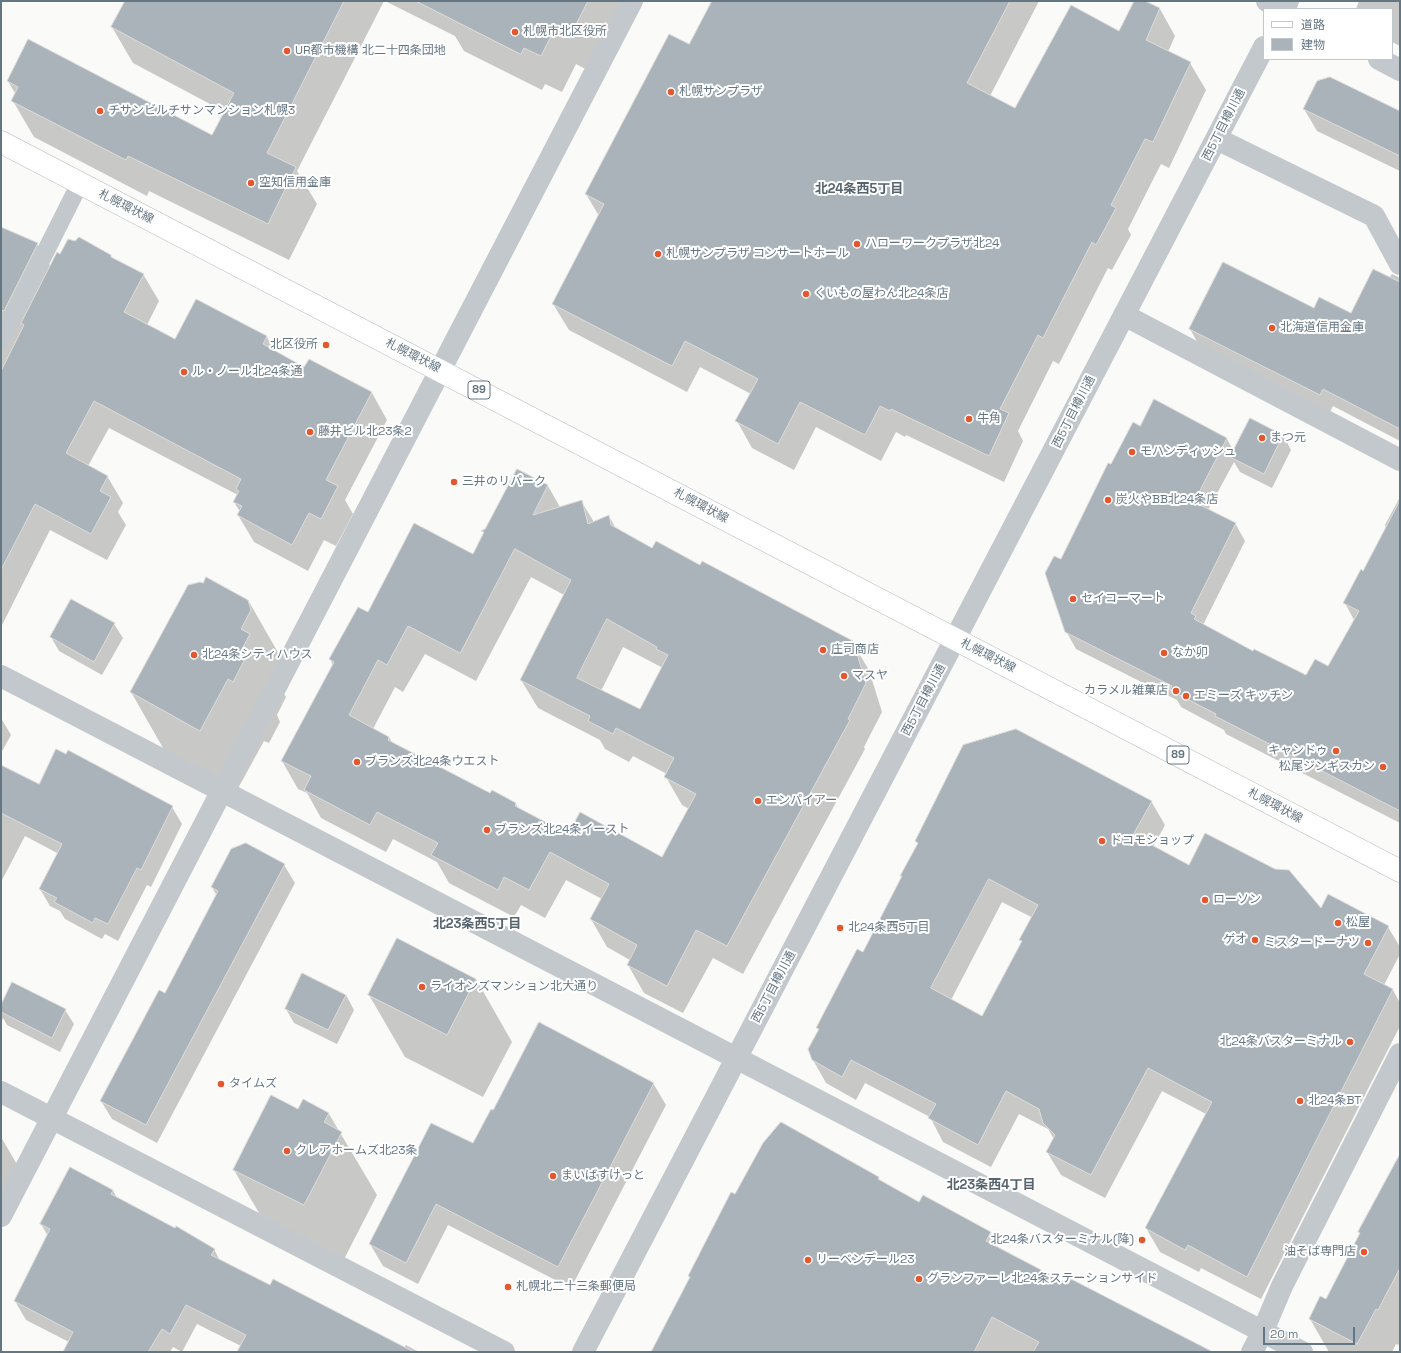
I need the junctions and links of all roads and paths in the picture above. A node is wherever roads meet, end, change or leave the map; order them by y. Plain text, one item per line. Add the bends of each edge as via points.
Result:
1 (632, 1) edge
2 (1266, 1) edge
3 (1281, 8) edge
4 (1263, 49) edge
5 (1381, 60) edge
6 (1400, 70) edge
7 (1217, 139) junction
8 (1, 142) edge
9 (80, 183) junction
10 (1400, 264) edge
11 (1124, 316) junction
12 (1, 340) edge
13 (440, 370) junction
14 (1400, 460) edge
15 (956, 639) junction
16 (1, 676) edge
17 (222, 791) junction
18 (1400, 871) edge
19 (1400, 1054) edge
20 (736, 1059) junction
21 (1, 1092) edge
22 (52, 1118) junction
23 (1, 1216) edge
24 (1263, 1331) junction
25 (504, 1352) edge
26 (583, 1352) edge
27 (1252, 1352) edge
28 (1302, 1352) edge

1 - 13 street
2 - 3 street
4 - 7 street, 西5丁目樽川通
5 - 6 street
7 - 10 street via 1374,216
7 - 11 street, 西5丁目樽川通
8 - 9 main road, 札幌環状線 / 89
9 - 12 lane
9 - 13 main road, 札幌環状線 / 89
11 - 14 street
11 - 15 street, 西5丁目樽川通
13 - 15 main road, 札幌環状線 / 89
13 - 17 street
15 - 18 main road, 札幌環状線 / 89
15 - 20 street, 西5丁目樽川通
16 - 17 street
17 - 20 street
17 - 22 street
19 - 24 street via 1282,1286
20 - 24 street
20 - 26 street, 西5丁目樽川通
21 - 22 street
22 - 23 street
22 - 25 street
24 - 27 street
24 - 28 street

